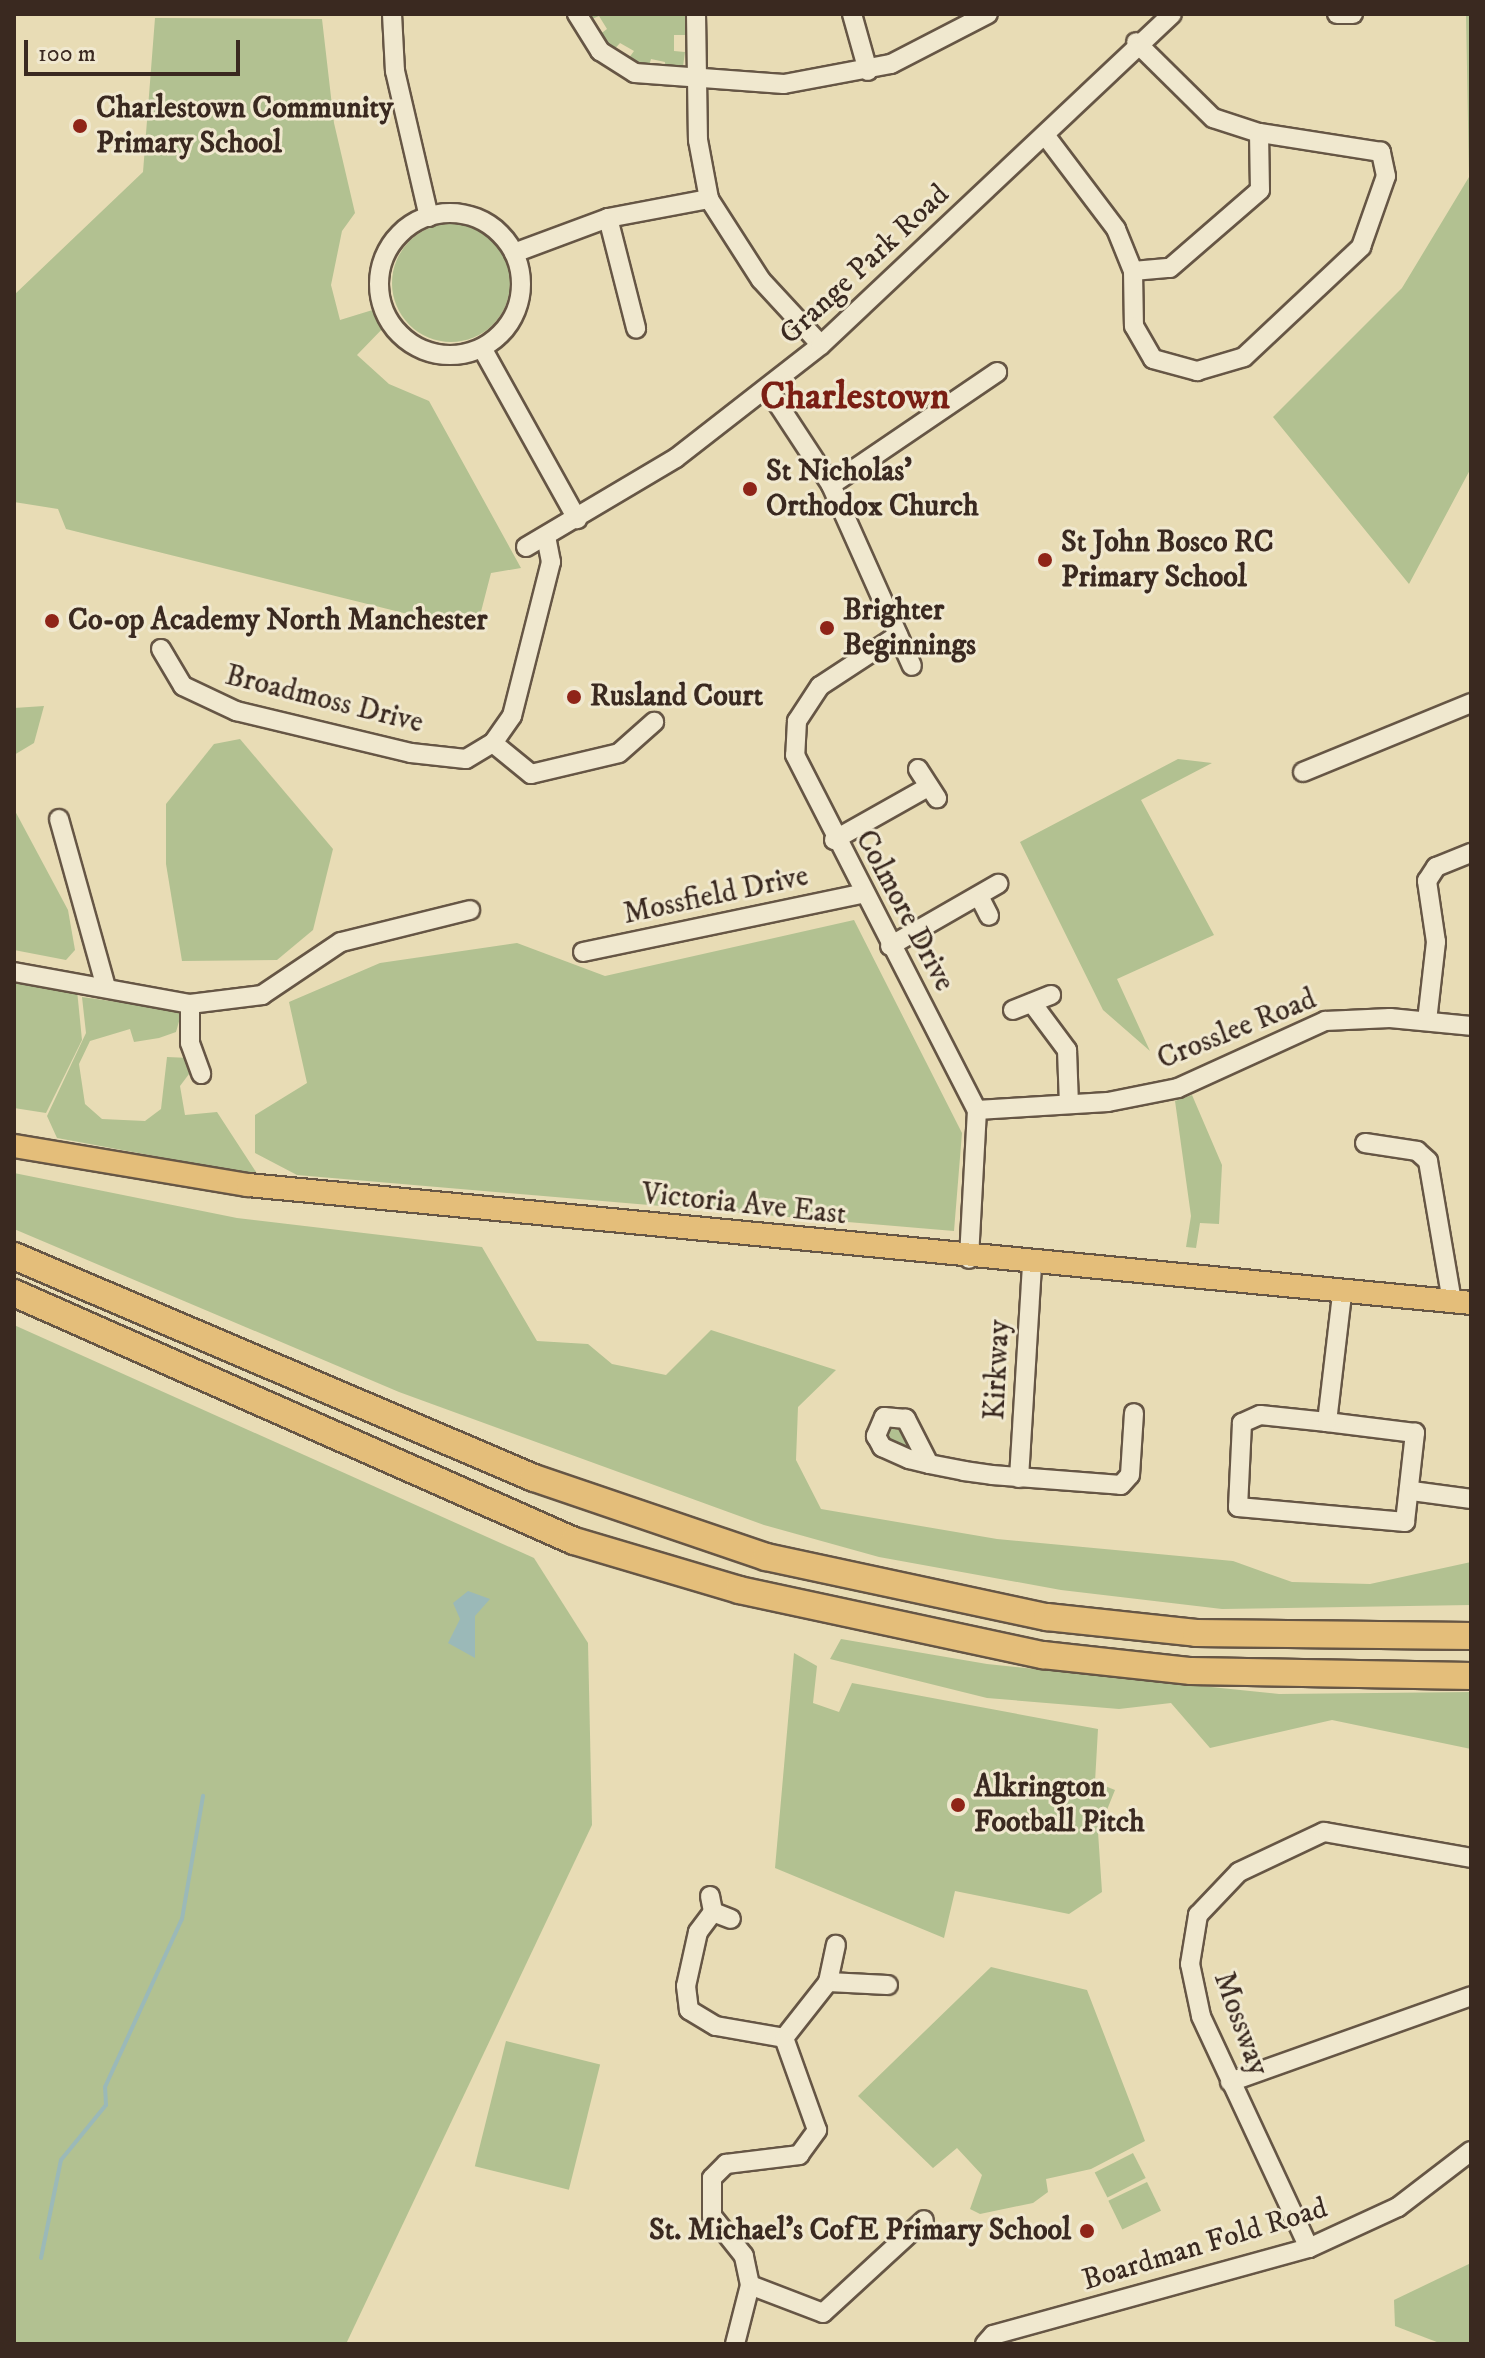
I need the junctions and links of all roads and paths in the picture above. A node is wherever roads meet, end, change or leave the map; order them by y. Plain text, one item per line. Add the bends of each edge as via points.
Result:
1 (392, 14) edge
2 (577, 14) edge
3 (696, 14) edge
4 (852, 14) edge
5 (988, 14) edge
6 (1172, 14) edge
7 (1337, 14) edge
8 (1353, 14) edge
9 (1136, 42) junction
10 (868, 71) junction
11 (696, 82) junction
12 (1259, 133) junction
13 (1045, 135) junction
14 (709, 199) junction
15 (429, 217) junction
16 (608, 218) junction
17 (514, 253) junction
18 (1133, 271) junction
19 (636, 328) dead end
20 (821, 345) junction
21 (482, 348) junction
22 (997, 372) dead end
23 (768, 389) junction
24 (831, 485) junction
25 (577, 519) junction
26 (546, 537) junction
27 (526, 547) dead end
28 (898, 635) junction
29 (161, 649) dead end
30 (912, 666) dead end
31 (1471, 703) edge
32 (654, 722) dead end
33 (493, 743) junction
34 (918, 769) dead end
35 (1303, 772) dead end
36 (59, 819) dead end
37 (834, 840) junction
38 (1471, 853) edge
39 (998, 884) dead end
40 (860, 894) junction
41 (979, 896) junction
42 (470, 910) dead end
43 (989, 916) dead end
44 (890, 946) junction
45 (583, 952) dead end
46 (14, 972) edge
47 (106, 987) junction
48 (1051, 995) dead end
49 (1032, 1003) junction
50 (190, 1004) junction
51 (1013, 1010) dead end
52 (1427, 1021) junction
53 (1471, 1026) edge
54 (201, 1074) dead end
55 (1069, 1104) junction
56 (977, 1110) junction
57 (1365, 1143) dead end
58 (14, 1146) edge
59 (14, 1256) edge
60 (969, 1259) junction
61 (1032, 1265) junction
62 (14, 1293) edge
63 (1342, 1294) junction
64 (1462, 1302) edge
65 (1134, 1413) dead end
66 (1327, 1422) junction
67 (929, 1464) dead end
68 (1019, 1478) junction
69 (1412, 1491) junction
70 (1471, 1499) edge
71 (1471, 1636) edge
72 (1471, 1676) edge
73 (1471, 1858) edge
74 (731, 1919) dead end
75 (836, 1945) dead end
76 (828, 1982) junction
77 (888, 1985) dead end
78 (1471, 1996) edge
79 (784, 2038) junction
80 (1230, 2082) junction
81 (1471, 2151) edge
82 (924, 2220) dead end
83 (1309, 2248) junction
84 (750, 2285) junction
85 (735, 2344) edge
86 (985, 2344) edge

1 - 15 street via 395,71
2 - 11 street via 591,41 614,62 659,79
3 - 11 street
4 - 10 street
5 - 10 street
6 - 9 street, Grange Park Road
7 - 8 street
9 - 12 street via 1213,118
9 - 13 street, Grange Park Road
10 - 11 street via 784,84
11 - 14 street
12 - 18 street via 1260,190 1170,268
12 - 18 street via 1381,152 1386,176 1361,247 1244,357 1197,371 1153,359 1134,326
13 - 18 street via 1116,229
13 - 20 street, Grange Park Road
14 - 16 street
14 - 20 street via 761,280
15 - 17 street via 474,218
15 - 21 street via 391,245 381,268 383,309 419,348 442,355
16 - 17 street
16 - 19 street
17 - 21 street via 517,308
20 - 23 street, Grange Park Road
21 - 25 street
22 - 24 street
23 - 24 street
23 - 25 street, Grange Park Road
24 - 28 street
25 - 26 street, Grange Park Road
26 - 27 street, Grange Park Road
26 - 33 street via 551,562 516,701
28 - 30 street
28 - 37 street, Colmore Drive via 820,686 797,721 795,755
29 - 33 street, Broadmoss Drive via 183,686 236,711 411,753 466,759
31 - 35 street
32 - 33 street via 619,753 531,774
34 - 37 street via 932,793
36 - 47 street
37 - 40 street, Colmore Drive
38 - 52 street via 1436,867 1427,881 1436,942
39 - 41 street
40 - 44 street, Colmore Drive
40 - 45 street, Mossfield Drive
41 - 43 street
41 - 44 street
42 - 50 street via 341,942 262,995
44 - 56 street, Colmore Drive
46 - 47 street
47 - 50 street
48 - 49 street
49 - 51 street
49 - 55 street via 1067,1050
50 - 54 street via 190,1043
52 - 53 street, Crosslee Road
52 - 55 street, Crosslee Road via 1325,1021 1197,1083
55 - 56 street, Crosslee Road
56 - 60 street
57 - 64 street via 1417,1151 1428,1161
58 - 60 main road, Victoria Ave East via 248,1185
59 - 71 highway via 534,1478 766,1557 1047,1617 1212,1633
60 - 61 main road, Victoria Ave East
61 - 63 main road, Victoria Ave East
61 - 68 street, Kirkway
62 - 72 highway via 574,1541 739,1590 1043,1655 1206,1671
63 - 64 main road, Victoria Ave East
63 - 66 street
65 - 68 street via 1130,1475 1121,1485
66 - 69 street via 1412,1429
66 - 69 street via 1260,1415 1242,1423 1238,1507 1396,1526 1408,1518
67 - 68 street
69 - 70 street
73 - 80 street, Mossway via 1324,1832 1239,1872 1198,1915 1190,1964
74 - 79 street via 712,1904 698,1932 681,2014
75 - 76 street
76 - 77 street
76 - 79 street
78 - 80 street
79 - 84 street via 817,2130 799,2155 726,2164 712,2178 712,2216 744,2256
80 - 83 street, Mossway
81 - 83 street, Boardman Fold Road via 1398,2207
82 - 84 street via 823,2313
83 - 86 street, Boardman Fold Road via 993,2335
84 - 85 street

